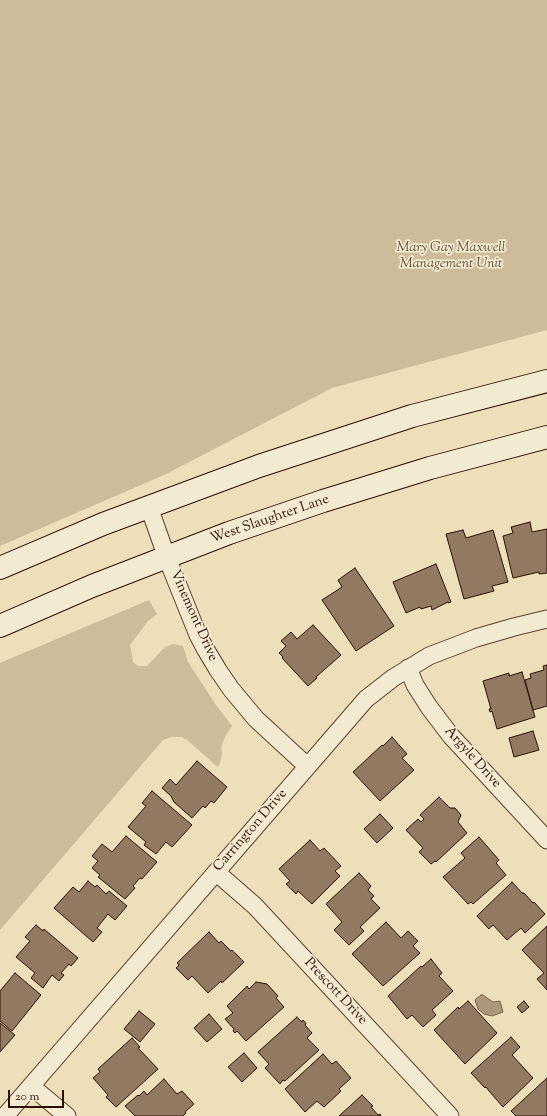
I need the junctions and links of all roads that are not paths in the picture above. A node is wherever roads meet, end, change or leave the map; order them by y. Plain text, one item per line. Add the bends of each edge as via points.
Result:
1 (547, 381) edge
2 (547, 437) edge
3 (149, 507) junction
4 (167, 558) junction
5 (0, 568) edge
6 (547, 619) edge
7 (0, 626) edge
8 (408, 668) junction
9 (307, 766) junction
10 (547, 840) edge
11 (216, 872) junction
12 (31, 1086) junction
13 (5, 1116) edge
14 (67, 1116) edge
15 (450, 1116) edge

1 - 3 main road via 357,433
2 - 4 main road, West Slaughter Lane via 430,468 323,501 229,533
3 - 4 street, Vinemont Drive
3 - 5 main road
4 - 7 main road, West Slaughter Lane via 92,586
4 - 9 street, Vinemont Drive via 198,635 218,670 256,720
6 - 8 street, Carrington Drive via 476,638 429,656
8 - 9 street, Carrington Drive via 366,699
8 - 10 street, Argyle Drive via 418,690 446,730
9 - 11 street, Carrington Drive
11 - 12 street, Carrington Drive
11 - 15 street, Prescott Drive via 255,906
12 - 13 street, Carrington Drive
12 - 14 street

